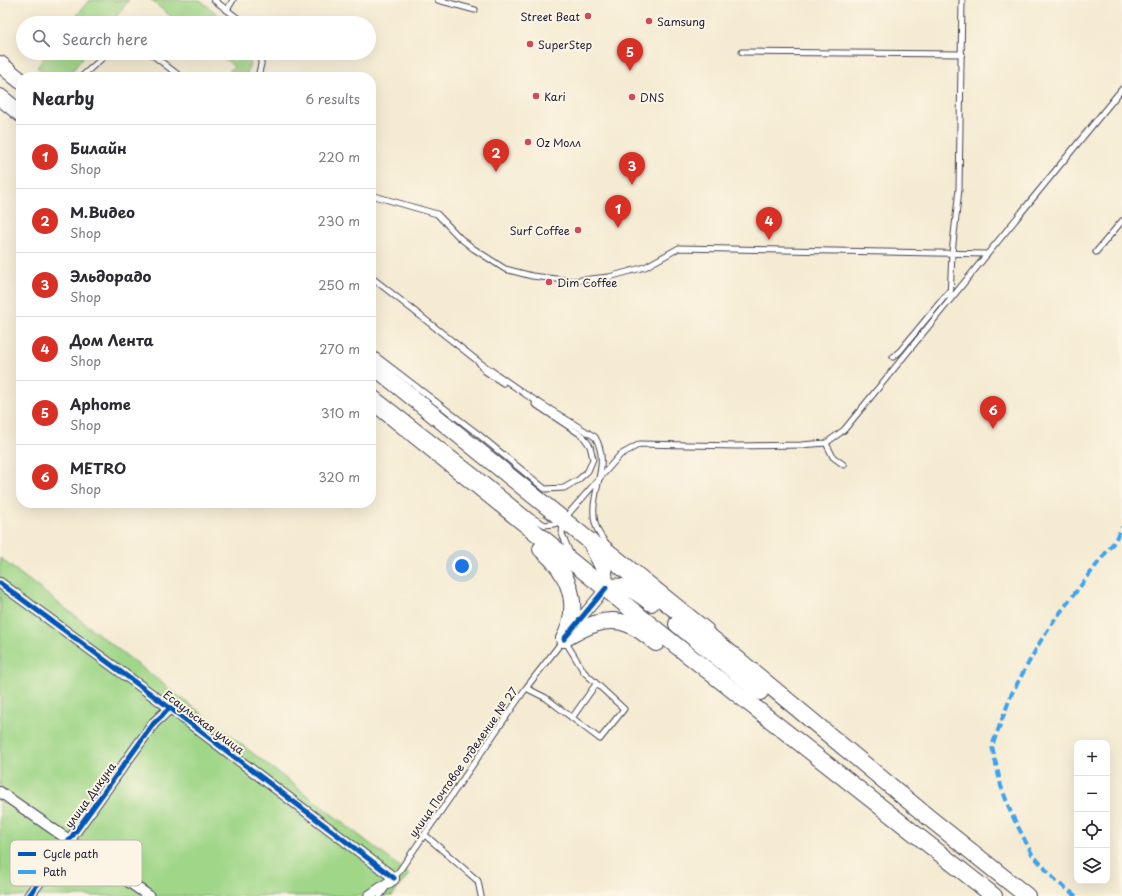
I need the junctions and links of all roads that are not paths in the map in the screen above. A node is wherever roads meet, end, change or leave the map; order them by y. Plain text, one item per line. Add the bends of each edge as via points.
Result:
1 (214, 0) edge
2 (233, 0) edge
3 (438, 0) edge
4 (962, 0) edge
5 (227, 10) junction
6 (475, 10) dead end
7 (235, 16) edge
8 (742, 52) dead end
9 (962, 54) junction
10 (100, 60) edge
11 (159, 60) edge
12 (261, 60) edge
13 (4, 64) edge
14 (87, 72) edge
15 (175, 72) edge
16 (259, 72) edge
17 (16, 76) edge
18 (1122, 91) edge
19 (0, 97) edge
20 (0, 100) edge
21 (16, 110) edge
22 (16, 111) edge
23 (376, 196) edge
24 (1122, 221) edge
25 (1096, 252) dead end
26 (952, 253) junction
27 (987, 254) junction
28 (376, 281) edge
29 (951, 289) junction
30 (950, 298) junction
31 (376, 356) edge
32 (903, 357) junction
33 (479, 362) junction
34 (376, 368) edge
35 (376, 394) edge
36 (376, 404) edge
37 (376, 416) edge
38 (826, 442) junction
39 (844, 465) dead end
40 (601, 475) junction
41 (563, 520) junction
42 (589, 541) junction
43 (577, 566) junction
44 (0, 583) edge
45 (606, 588) junction
46 (714, 630) dead end
47 (564, 639) junction
48 (596, 684) junction
49 (526, 688) junction
50 (170, 708) junction
51 (812, 713) dead end
52 (572, 718) junction
53 (834, 739) junction
54 (0, 792) edge
55 (898, 792) junction
56 (425, 836) junction
57 (68, 840) edge
58 (70, 840) edge
59 (394, 879) junction
60 (36, 886) edge
61 (134, 886) edge
62 (29, 896) edge
63 (149, 896) edge
64 (369, 896) edge
65 (380, 896) edge
66 (481, 896) edge
67 (978, 896) edge
68 (994, 896) edge
69 (1027, 896) edge

1 - 5 lane
2 - 5 lane
3 - 6 lane
4 - 9 lane
5 - 7 lane
8 - 9 lane
9 - 26 lane via 959,189
10 - 14 lane
11 - 15 lane
12 - 16 lane
13 - 17 main road
18 - 27 lane
19 - 21 main road
20 - 22 main road
23 - 26 lane via 437,214 460,238 505,269 549,279 573,281 609,277 645,267 679,248
24 - 25 lane
26 - 27 lane
26 - 29 lane
27 - 30 lane
28 - 33 lane
29 - 30 lane
29 - 32 lane via 900,351 892,357
30 - 32 lane
31 - 33 lane via 545,489 564,488 578,480 588,470 593,459 584,436 484,371
32 - 38 lane via 844,430
33 - 40 lane via 595,437 600,446
34 - 41 main road
35 - 41 lane via 531,517 545,525
36 - 43 main road
37 - 47 main road via 551,557 564,575 572,599 572,615
38 - 39 lane via 833,457
38 - 40 lane via 737,446 640,444 620,455
40 - 41 lane
40 - 46 lane via 593,506 598,532 607,544
41 - 42 main road
41 - 43 lane via 562,534
42 - 45 main road via 603,567
42 - 53 main road
43 - 45 main road
44 - 50 street, Есаульская улица
45 - 47 street
45 - 55 main road via 621,586 644,598 862,774
45 - 68 main road
47 - 48 lane via 584,672
47 - 49 lane, улица Почтовое отделение № 27
47 - 67 main road via 599,622 617,621 641,631
48 - 52 lane
48 - 52 lane via 624,709 600,739
49 - 52 lane via 546,698
49 - 56 lane, улица Почтовое отделение № 27
50 - 58 street, улица Дикуна via 154,723
50 - 59 street, Есаульская улица
51 - 53 lane
53 - 55 main road
54 - 57 street
55 - 69 main road
56 - 59 lane, улица Почтовое отделение № 27
56 - 66 lane via 478,881
59 - 64 street
59 - 65 lane, улица Почтовое отделение № 27
60 - 62 street, улица Дикуна
61 - 63 street

